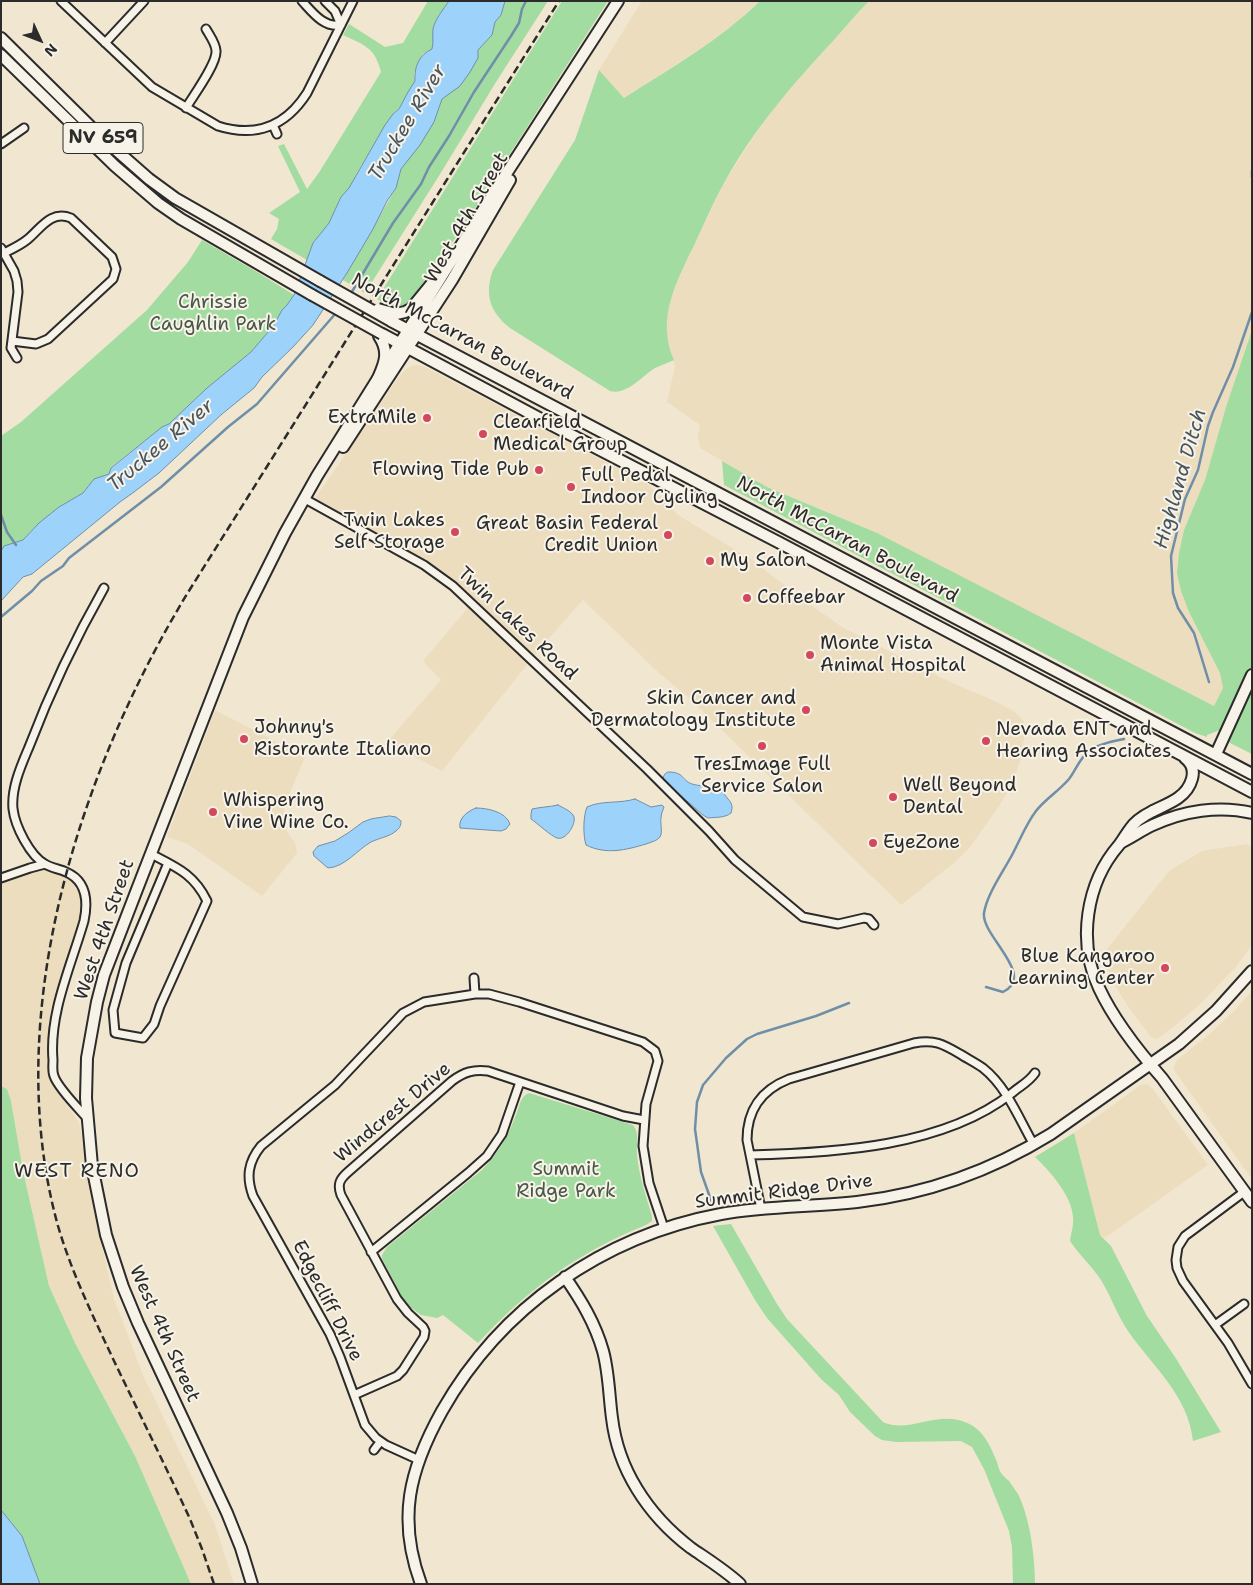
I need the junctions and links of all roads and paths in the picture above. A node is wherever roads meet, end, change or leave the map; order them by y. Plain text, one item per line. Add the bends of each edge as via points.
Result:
1 (61, 1) edge
2 (144, 1) edge
3 (302, 1) edge
4 (325, 1) edge
5 (353, 1) edge
6 (618, 1) edge
7 (341, 25) junction
8 (206, 29) dead end
9 (1, 38) edge
10 (105, 43) junction
11 (1, 56) edge
12 (554, 100) junction
13 (186, 108) junction
14 (273, 125) junction
15 (24, 128) dead end
16 (277, 134) dead end
17 (1, 144) edge
18 (3, 251) edge
19 (452, 260) junction
20 (394, 317) junction
21 (413, 333) junction
22 (381, 335) junction
23 (12, 344) junction
24 (404, 346) junction
25 (18, 358) dead end
26 (376, 383) junction
27 (653, 457) junction
28 (646, 473) junction
29 (305, 499) junction
30 (104, 588) dead end
31 (1252, 675) edge
32 (1172, 750) junction
33 (1216, 754) junction
34 (1252, 774) edge
35 (1252, 792) edge
36 (1252, 813) edge
37 (1122, 842) junction
38 (150, 854) junction
39 (168, 863) junction
40 (45, 864) junction
41 (1, 878) edge
42 (874, 925) dead end
43 (1252, 971) edge
44 (474, 978) dead end
45 (475, 994) junction
46 (1151, 1065) junction
47 (1035, 1073) dead end
48 (520, 1082) junction
49 (1007, 1097) junction
50 (87, 1118) junction
51 (644, 1120) junction
52 (1034, 1145) junction
53 (750, 1155) junction
54 (1244, 1192) junction
55 (1252, 1202) edge
56 (761, 1209) junction
57 (664, 1228) junction
58 (371, 1252) junction
59 (565, 1277) junction
60 (1244, 1304) dead end
61 (1215, 1325) junction
62 (1252, 1384) edge
63 (354, 1395) junction
64 (380, 1442) junction
65 (374, 1450) dead end
66 (419, 1460) junction
67 (252, 1584) edge
68 (421, 1584) edge
69 (740, 1584) edge

1 - 10 street
2 - 10 street
3 - 7 street via 325,23
4 - 7 street via 336,11
5 - 7 street
6 - 12 main road, West 4th Street
7 - 14 street via 299,106
8 - 13 street via 216,53
9 - 20 main road, North McCarran Boulevard / NV 659, bridge via 99,135 175,198 355,301
10 - 13 street via 152,87
11 - 22 main road, North McCarran Boulevard / NV 659, bridge via 115,166 181,220
12 - 19 main road, West 4th Street
12 - 21 main road, West 4th Street via 467,256
13 - 14 street via 229,129 252,130
14 - 16 street
15 - 17 street
18 - 23 street via 17,281
18 - 23 street via 26,240 59,215 71,218 112,257 116,269 113,279 48,339 36,344
19 - 20 main road via 410,309
19 - 21 main road, West 4th Street
20 - 21 main road, North McCarran Boulevard / NV 659
21 - 24 main road, West 4th Street
21 - 27 main road, North McCarran Boulevard / NV 659
22 - 24 main road, North McCarran Boulevard
22 - 26 main road via 386,358
23 - 25 street
24 - 26 main road, West 4th Street
24 - 28 main road, North McCarran Boulevard
24 - 29 main road, West 4th Street via 362,420
26 - 29 main road, West 4th Street
27 - 28 main road
27 - 33 main road, North McCarran Boulevard / NV 659
28 - 32 main road, North McCarran Boulevard
29 - 38 main road, West 4th Street via 243,617
29 - 42 street, Twin Lakes Road via 411,558 453,586 646,769 735,860 803,917 838,924 864,918 870,919
30 - 40 street via 47,702 15,784 13,809 22,834 30,849
31 - 33 main road
32 - 35 main road, North McCarran Boulevard
32 - 37 main road via 1188,760 1194,771 1185,792 1133,825
33 - 34 main road, North McCarran Boulevard / NV 659
36 - 37 main road via 1219,810 1188,813 1151,826
37 - 46 main road via 1101,871 1091,898 1087,924 1088,954 1104,997
38 - 39 street
38 - 50 main road, West 4th Street via 97,1002 87,1058
39 - 39 street via 126,963 113,1010 115,1034 143,1038 154,1024 207,901 202,890 184,871
40 - 41 street
40 - 50 street via 73,875 86,896 84,921 58,1004 52,1055 57,1082
43 - 46 main road, Summit Ridge Drive via 1204,1023
44 - 45 street
45 - 51 street via 489,994 519,1002 642,1042 655,1051 658,1061
45 - 63 street, Edgecliff Drive via 424,1002 403,1013 335,1085 261,1146 248,1174 253,1196 330,1334
46 - 52 main road, Summit Ridge Drive
46 - 54 main road
47 - 49 street
48 - 51 street, Windcrest Drive
48 - 58 street via 502,1134 487,1156
48 - 58 street, Windcrest Drive via 479,1070 461,1074 340,1181 341,1195
49 - 52 street
49 - 53 street via 966,1119 897,1142 843,1150
49 - 53 street via 983,1068 947,1046 931,1041 914,1043 789,1079 769,1089 760,1098 750,1119 747,1131
50 - 67 main road, West 4th Street via 98,1203 123,1287 227,1513
51 - 57 street via 645,1168
52 - 56 main road, Summit Ridge Drive via 970,1175 905,1194 857,1202
53 - 56 street
54 - 55 main road
54 - 61 street via 1191,1230 1178,1247 1176,1260 1180,1275
56 - 57 main road, Summit Ridge Drive via 715,1215
57 - 59 main road, Summit Ridge Drive via 609,1251
58 - 63 street via 401,1306 425,1331 420,1345 397,1376
59 - 66 main road, Summit Ridge Drive via 532,1302 484,1350 448,1401
59 - 69 main road via 580,1298 597,1333 606,1364 617,1441 637,1489 674,1534
60 - 61 street
61 - 62 street
63 - 64 street, Edgecliff Drive via 365,1425
64 - 65 street
64 - 66 street, Edgecliff Drive
66 - 68 main road, Summit Ridge Drive via 409,1501 408,1529 412,1558

